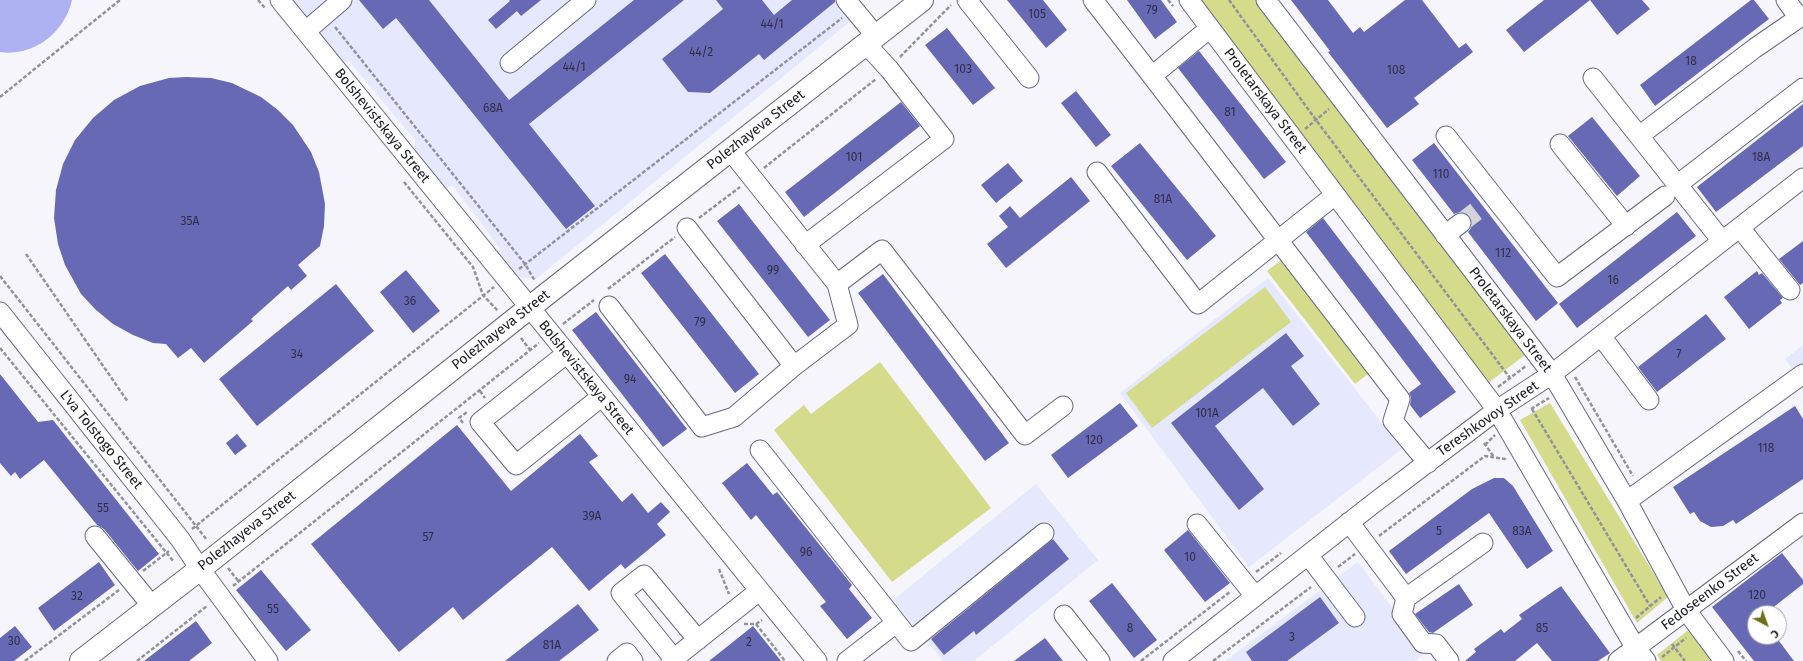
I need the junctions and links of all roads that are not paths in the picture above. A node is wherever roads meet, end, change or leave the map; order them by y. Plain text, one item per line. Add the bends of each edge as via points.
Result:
1 (280, 0) edge
2 (342, 0) edge
3 (586, 0) edge
4 (922, 0) edge
5 (967, 0) edge
6 (1093, 0) edge
7 (1266, 0) edge
8 (1786, 0) edge
9 (849, 5) edge
10 (1183, 6) edge
11 (1801, 16) edge
12 (1210, 28) junction
13 (306, 31) junction
14 (871, 40) junction
15 (510, 63) dead end
16 (1152, 76) junction
17 (1029, 78) dead end
18 (1593, 78) dead end
19 (1803, 88) edge
20 (1446, 136) dead end
21 (1639, 136) junction
22 (1560, 144) dead end
23 (730, 150) junction
24 (1097, 172) dead end
25 (1803, 178) edge
26 (1671, 190) junction
27 (1335, 195) junction
28 (1461, 223) tunnel mouth
29 (1626, 226) junction
30 (687, 228) road end
31 (1740, 228) junction
32 (1445, 235) junction
33 (1279, 240) junction
34 (1722, 241) junction
35 (805, 245) junction
36 (837, 284) junction
37 (1790, 290) dead end
38 (605, 297) road end
39 (536, 302) junction
40 (0, 312) edge
41 (1602, 336) junction
42 (566, 354) junction
43 (794, 366) junction
44 (1552, 374) junction
45 (1803, 374) edge
46 (601, 396) junction
47 (1649, 400) dead end
48 (1063, 406) dead end
49 (1496, 410) junction
50 (760, 450) dead end
51 (1428, 462) junction
52 (1627, 501) junction
53 (1349, 522) junction
54 (1803, 523) edge
55 (1198, 524) dead end
56 (1044, 533) dead end
57 (95, 536) dead end
58 (1483, 543) dead end
59 (1308, 555) junction
60 (193, 574) junction
61 (759, 591) junction
62 (1255, 596) junction
63 (1406, 598) junction
64 (152, 606) junction
65 (1686, 610) junction
66 (1064, 615) dead end
67 (1355, 617) dead end
68 (896, 623) junction
69 (698, 640) junction
70 (1647, 655) edge
71 (673, 660) edge
72 (81, 661) edge
73 (268, 661) edge
74 (616, 661) edge
75 (633, 661) edge
76 (817, 661) edge
77 (847, 661) edge
78 (1100, 661) edge
79 (1174, 661) edge
80 (1449, 661) edge
81 (1618, 661) edge
82 (1724, 661) edge

1 - 13 street, Bolshevistskaya Street
2 - 13 street
3 - 15 street
4 - 14 main road, Polezhayeva Street
5 - 17 street
6 - 16 street
7 - 32 street, Proletarskaya Street
8 - 11 street
9 - 14 street
10 - 12 street, Proletarskaya Street
11 - 21 street
12 - 16 street
12 - 27 street, Proletarskaya Street
13 - 39 street, Bolshevistskaya Street
14 - 23 main road, Polezhayeva Street
14 - 35 street via 889,69 944,139
16 - 33 street
18 - 21 street
19 - 26 street
20 - 29 street via 1489,201 1557,277
21 - 26 street
22 - 29 street
23 - 35 street
23 - 39 main road, Polezhayeva Street
24 - 33 street via 1198,304
25 - 31 street, Tereshkovoy Street
26 - 29 street
26 - 34 street
27 - 33 street
27 - 49 street, Proletarskaya Street
28 - 32 street
30 - 43 street
31 - 34 street, Tereshkovoy Street
31 - 37 street
32 - 44 street, Proletarskaya Street
33 - 51 street via 1400,399 1393,421
34 - 41 street, Tereshkovoy Street
35 - 36 street
36 - 43 street via 848,325
36 - 48 street via 882,250 1025,435
38 - 43 street via 702,427 734,417
39 - 42 street, Bolshevistskaya Street via 557,326
39 - 60 main road, Polezhayeva Street
40 - 60 street, L'va Tolstogo Street via 180,539
41 - 44 street, Tereshkovoy Street
41 - 47 street
42 - 46 street, Bolshevistskaya Street
42 - 46 street via 480,422 516,465
44 - 49 street, Tereshkovoy Street
44 - 52 street, Proletarskaya Street
45 - 52 street
46 - 61 street, Bolshevistskaya Street
49 - 51 street, Tereshkovoy Street
49 - 70 street, Proletarskaya Street
50 - 68 street
51 - 53 street, Tereshkovoy Street
52 - 65 street, Proletarskaya Street
53 - 59 street, Tereshkovoy Street
53 - 63 street
54 - 65 street, Fedoseenko Street
55 - 62 street
56 - 68 street via 911,641
57 - 64 street
58 - 63 street
59 - 62 street, Tereshkovoy Street
59 - 67 street
60 - 64 main road, Polezhayeva Street
60 - 73 street, L'va Tolstogo Street
61 - 69 street
61 - 76 street, Bolshevistskaya Street
62 - 79 street, Tereshkovoy Street
63 - 80 street via 1402,614 1424,643 1436,644
64 - 72 main road, Polezhayeva Street
65 - 70 street, Fedoseenko Street
65 - 82 street, Proletarskaya Street
66 - 78 street
68 - 77 street
69 - 71 street
69 - 71 street via 644,575 621,593
70 - 81 street, Fedoseenko Street
74 - 75 street via 627,653

